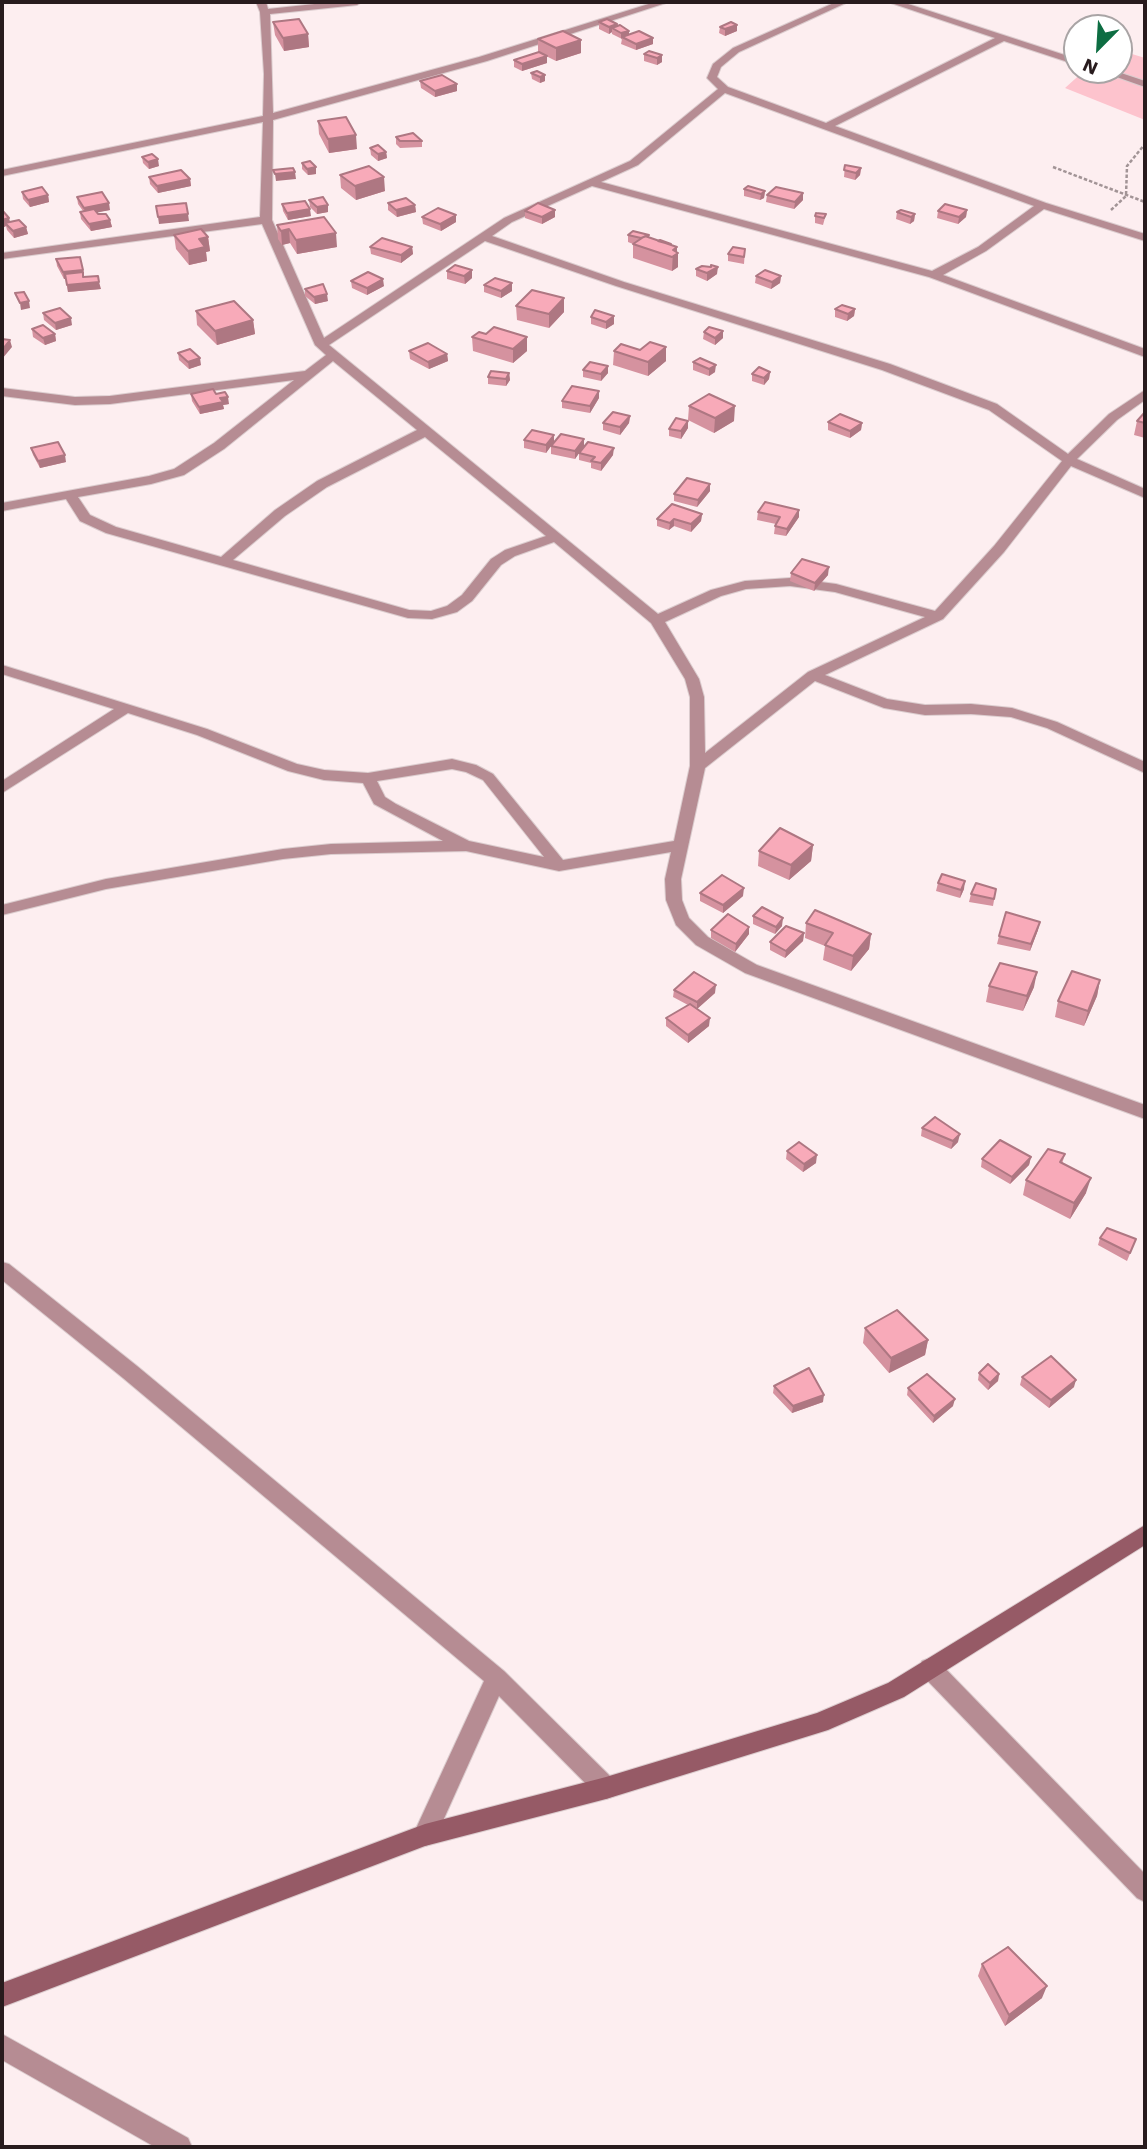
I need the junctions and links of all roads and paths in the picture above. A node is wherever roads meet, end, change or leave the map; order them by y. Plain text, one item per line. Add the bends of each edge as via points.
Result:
1 (357, 2) edge
2 (664, 2) edge
3 (843, 2) edge
4 (893, 2) edge
5 (263, 7) edge
6 (1001, 39) junction
7 (1063, 58) edge
8 (724, 89) junction
9 (268, 118) junction
10 (827, 126) junction
11 (1145, 144) edge
12 (1053, 167) dead end
13 (2, 173) edge
14 (592, 183) junction
15 (1126, 196) junction
16 (1145, 202) edge
17 (1042, 205) junction
18 (266, 220) junction
19 (1098, 223) junction
20 (482, 236) junction
21 (1145, 238) edge
22 (2, 256) edge
23 (933, 275) junction
24 (321, 345) junction
25 (1145, 353) edge
26 (333, 355) junction
27 (312, 373) junction
28 (2, 392) edge
29 (1145, 394) edge
30 (426, 431) junction
31 (1069, 460) junction
32 (69, 493) junction
33 (1145, 494) edge
34 (2, 507) edge
35 (555, 537) junction
36 (222, 563) junction
37 (938, 616) junction
38 (657, 620) junction
39 (2, 669) edge
40 (813, 676) junction
41 (126, 708) junction
42 (698, 766) junction
43 (1145, 768) edge
44 (368, 778) junction
45 (2, 788) edge
46 (680, 845) junction
47 (466, 846) junction
48 (559, 866) junction
49 (2, 910) edge
50 (1145, 1112) edge
51 (2, 1269) edge
52 (1145, 1534) edge
53 (930, 1668) junction
54 (496, 1678) junction
55 (606, 1788) junction
56 (425, 1835) junction
57 (1145, 1890) edge
58 (2, 1995) edge
59 (2, 2046) edge
60 (179, 2147) edge

1 - 5 street
2 - 9 street via 483,59
3 - 8 street via 736,50 717,66 712,78
4 - 6 street
5 - 9 street
6 - 7 street
6 - 10 street
8 - 10 street
8 - 14 street via 634,163
9 - 13 street
9 - 18 street
10 - 17 street
11 - 15 path via 1127,166
12 - 15 path
14 - 20 street via 539,204
14 - 23 street
15 - 16 path
15 - 19 path
17 - 19 street
17 - 23 street via 982,248
18 - 22 street
18 - 24 street
19 - 21 street
20 - 24 street
20 - 31 street via 886,367 993,407
23 - 25 street
24 - 26 street
26 - 27 street
26 - 30 street
27 - 28 street via 110,400 75,401
27 - 32 street via 179,472
29 - 31 street via 1113,417
30 - 35 street
30 - 36 street via 322,484
31 - 33 street
31 - 37 street via 999,549
32 - 34 street
32 - 36 street via 95,524
35 - 36 street via 509,553 486,572 467,598 453,609 432,615 408,614
35 - 38 street
37 - 38 street via 836,588 790,582 745,585 716,593
37 - 40 street
38 - 42 street via 692,679 697,697
39 - 41 street
40 - 42 street
40 - 43 street via 884,703 926,710 1012,713 1052,725
41 - 44 street via 293,768
41 - 45 street
42 - 46 street
44 - 47 street via 379,800
44 - 48 street via 430,766 471,768 488,777
46 - 48 street
46 - 50 street via 674,900 682,921 702,941 751,969
47 - 48 street
47 - 49 street via 283,854 106,884
51 - 54 street
52 - 53 street
53 - 55 street via 896,1690 820,1723
53 - 57 street
54 - 55 street
54 - 56 street
55 - 56 street
56 - 58 street
59 - 60 street

